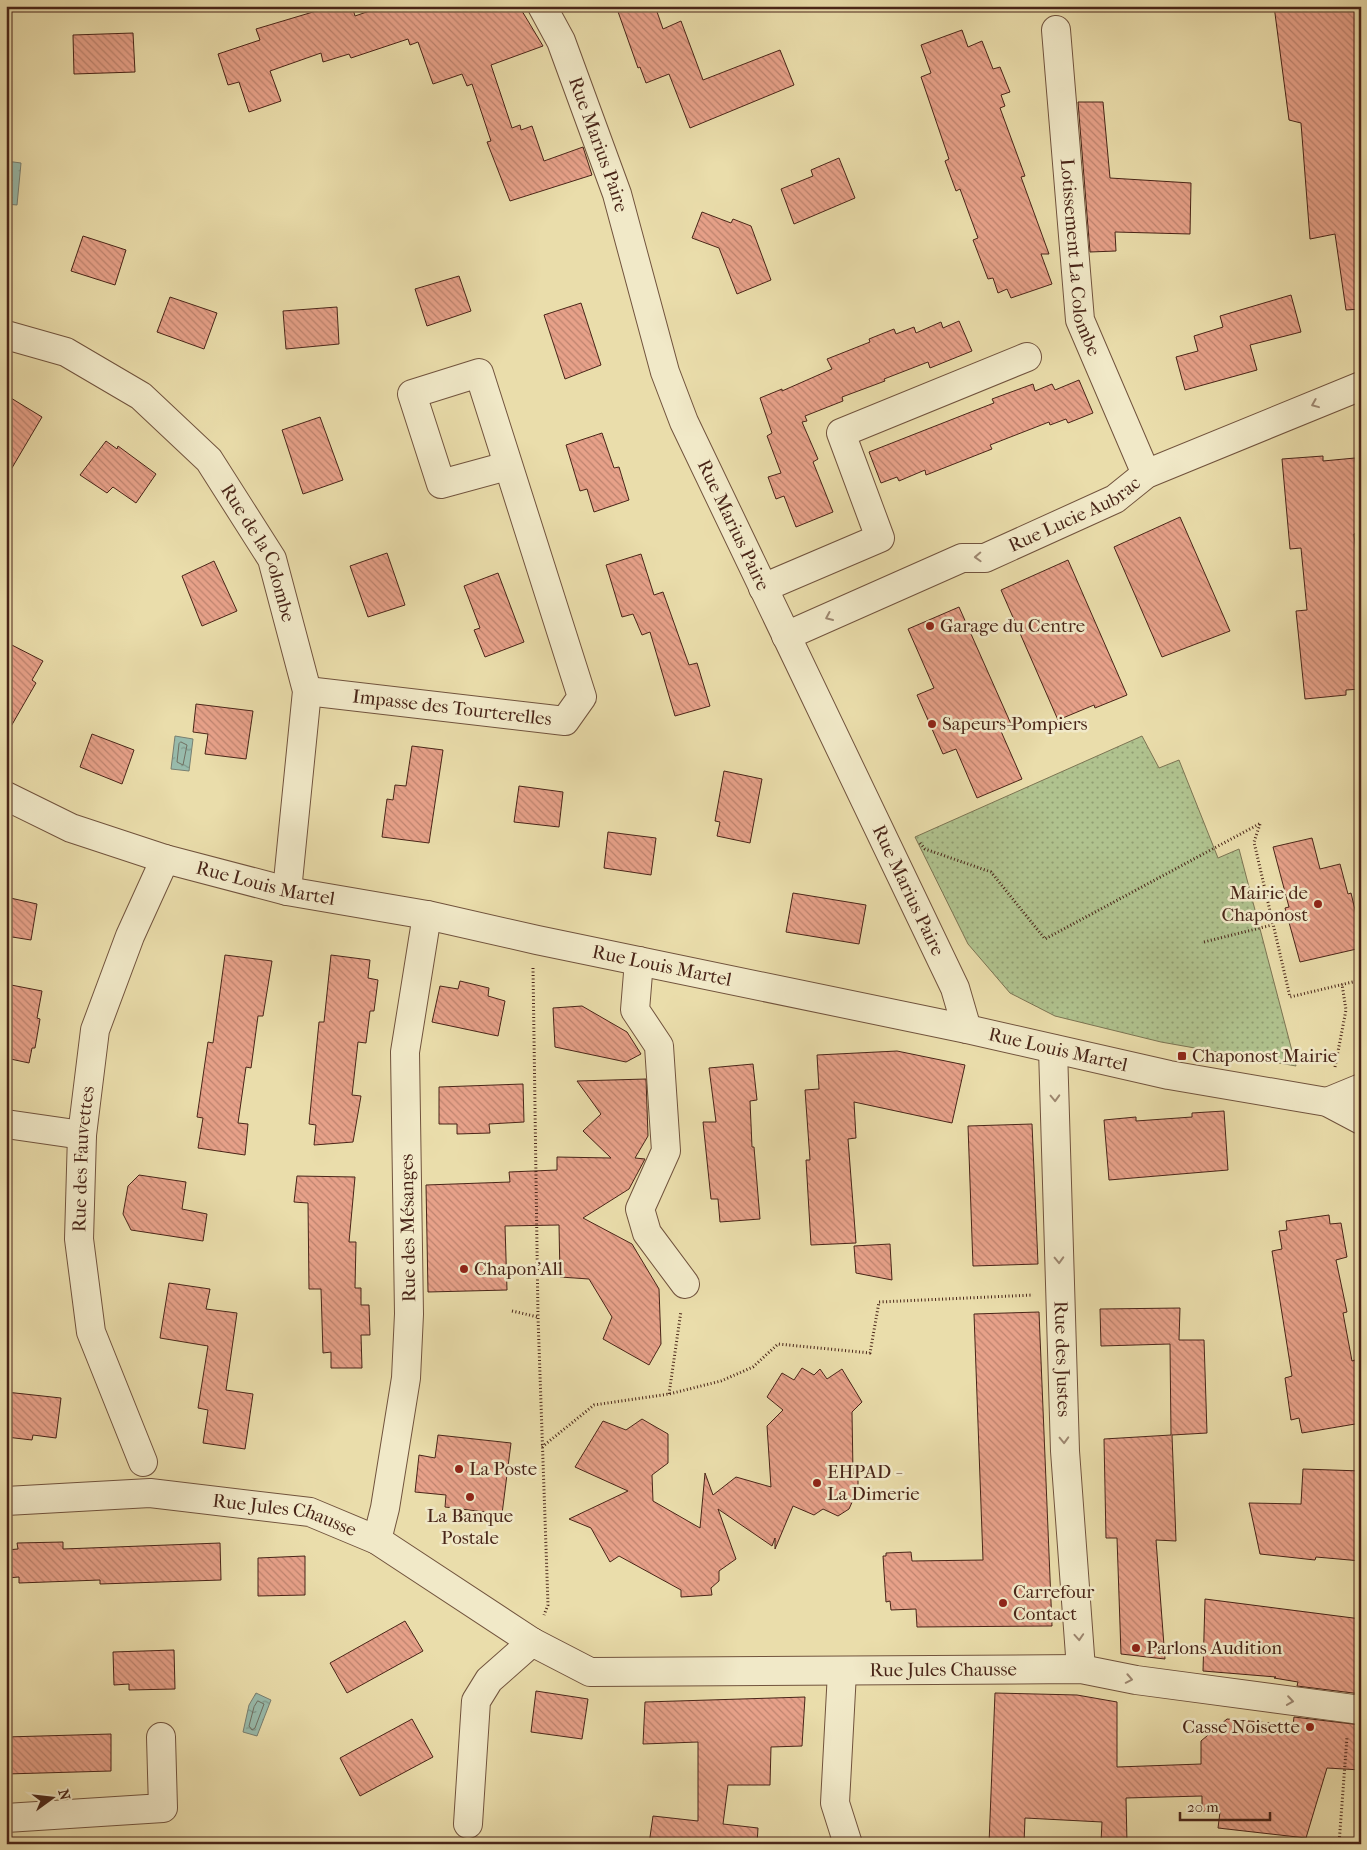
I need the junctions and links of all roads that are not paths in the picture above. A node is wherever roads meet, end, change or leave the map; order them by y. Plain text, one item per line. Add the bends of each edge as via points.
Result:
1 (542, 6) edge
2 (1056, 30) dead end
3 (6, 335) edge
4 (1026, 357) dead end
5 (1361, 386) edge
6 (507, 466) dead end
7 (1146, 474) junction
8 (763, 588) junction
9 (786, 636) junction
10 (307, 691) junction
11 (6, 796) edge
12 (165, 859) junction
13 (287, 891) junction
14 (427, 915) junction
15 (640, 961) junction
16 (967, 1029) junction
17 (1053, 1049) junction
18 (1361, 1088) edge
19 (1328, 1102) junction
20 (1361, 1120) edge
21 (6, 1124) edge
22 (82, 1135) junction
23 (685, 1284) road end
24 (143, 1462) dead end
25 (6, 1501) edge
26 (377, 1540) junction
27 (532, 1642) junction
28 (1081, 1669) junction
29 (842, 1672) junction
30 (1355, 1709) edge
31 (161, 1737) dead end
32 (6, 1818) edge
33 (468, 1824) dead end
34 (848, 1844) edge

1 - 8 street, Rue Marius Paire via 561,41 617,194 665,372 681,414
2 - 7 street, Lotissement La Colombe via 1080,320
3 - 10 street, Rue de la Colombe via 66,352 141,396 208,460 272,559
4 - 8 street via 841,433 880,538
5 -> 7 street, Rue Lucie Aubrac
6 - 10 street, Impasse des Tourterelles via 582,697 565,721
7 -> 9 street, Rue Lucie Aubrac via 1115,499 985,558 962,558
8 - 9 street, Rue Marius Paire
9 - 16 street, Rue Marius Paire via 955,988
10 - 13 street, Rue de la Colombe
11 - 12 street, Rue Louis Martel via 71,828
12 - 13 street, Rue Louis Martel
12 - 22 street, Rue des Fauvettes via 130,936 95,1030
13 - 14 street, Rue Louis Martel
14 - 15 street, Rue Louis Martel
14 - 26 street, Rue des Mésanges via 405,1052 409,1314 406,1378
15 - 16 street, Rue Louis Martel
15 - 23 street via 635,1010 659,1046 666,1151 640,1210 647,1233
16 - 17 street, Rue Louis Martel
17 - 19 street, Rue Louis Martel via 1170,1075
17 -> 28 street, Rue des Justes via 1064,1451
18 - 19 street
19 - 20 street, Rue Louis Martel
21 - 22 street
22 - 24 street, Rue des Fauvettes via 79,1239 91,1332
25 - 26 street, Rue Jules Chausse via 150,1493 310,1512
26 - 27 street, Rue Jules Chausse
27 - 29 street, Rue Jules Chausse via 590,1672
27 - 33 street via 489,1680 476,1701
28 - 29 street, Rue Jules Chausse
28 -> 30 street, Rue Jules Chausse via 1136,1680
29 - 34 street via 835,1803
31 - 32 street via 163,1808

